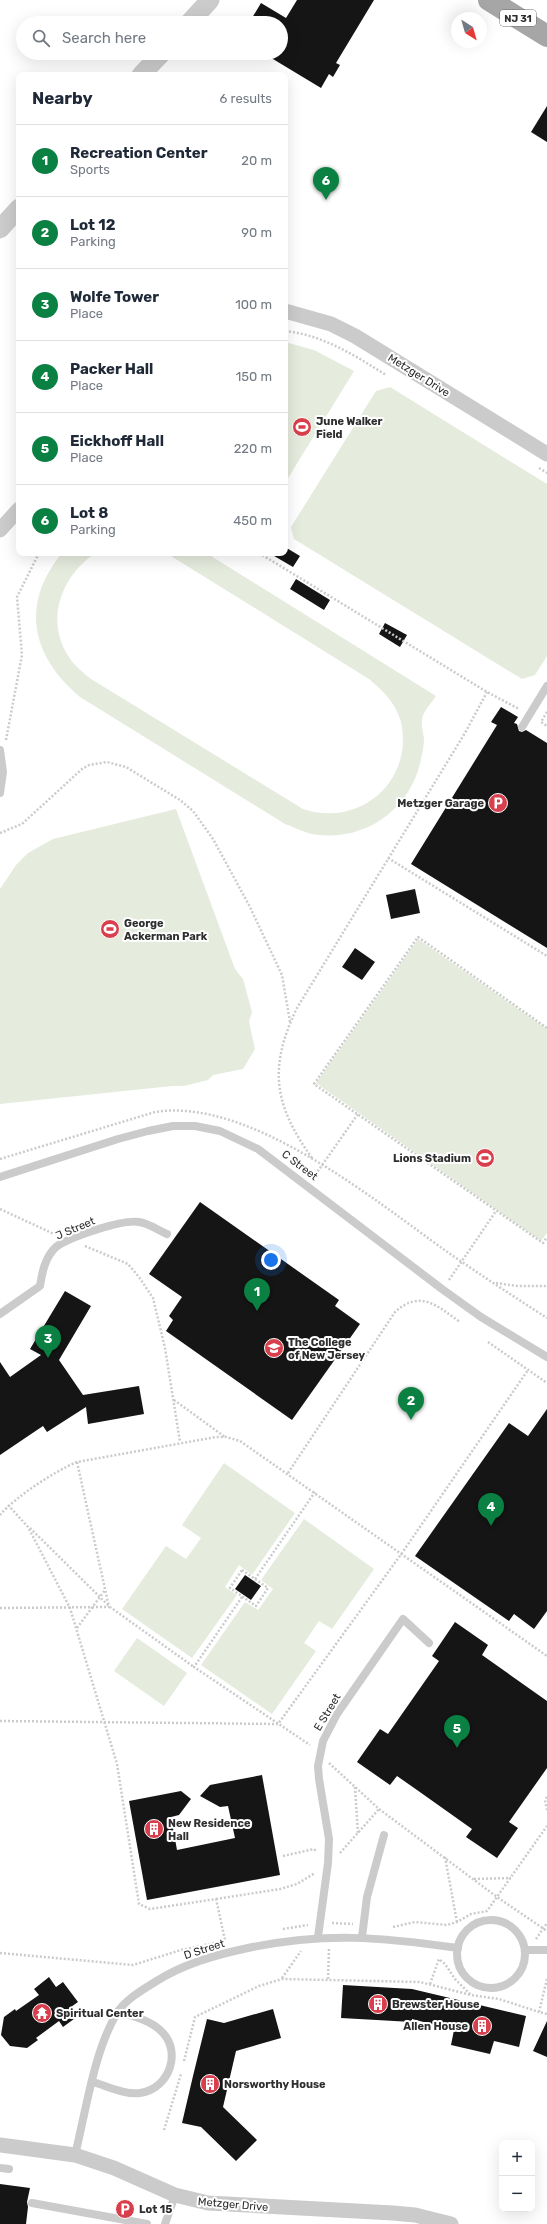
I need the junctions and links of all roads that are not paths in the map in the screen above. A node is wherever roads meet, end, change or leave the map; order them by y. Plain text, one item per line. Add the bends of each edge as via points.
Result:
1 (210, 0) edge
2 (489, 0) edge
3 (195, 16) edge
4 (547, 36) edge
5 (155, 60) edge
6 (144, 72) edge
7 (16, 211) edge
8 (0, 229) edge
9 (288, 312) edge
10 (547, 454) edge
11 (16, 512) edge
12 (0, 530) edge
13 (547, 686) edge
14 (522, 727) dead end
15 (1, 752) edge
16 (0, 793) edge
17 (0, 1177) edge
18 (167, 1234) dead end
19 (0, 1314) edge
20 (547, 1357) edge
21 (429, 1643) dead end
22 (384, 1835) dead end
23 (318, 1937) junction
24 (362, 1937) junction
25 (458, 1948) junction
26 (525, 1950) junction
27 (547, 1950) edge
28 (118, 2011) junction
29 (93, 2082) junction
30 (0, 2145) edge
31 (75, 2154) junction
32 (0, 2168) edge
33 (9, 2169) dead end
34 (175, 2195) junction
35 (32, 2203) dead end
36 (147, 2224) edge
37 (165, 2224) edge
38 (451, 2224) edge

1 - 3 street
2 - 4 main road, NJ 31
5 - 6 street
7 - 8 street
9 - 10 street, Metzger Drive via 331,324 355,336
11 - 12 street
13 - 14 lane
15 - 16 lane via 3,772
17 - 20 lane, C Street via 118,1138 173,1126 195,1126 220,1131 258,1148 442,1289 481,1317
18 - 19 lane, J Street via 139,1222 120,1222 69,1240 56,1248 44,1265 40,1286
21 - 23 lane, E Street via 402,1619 337,1714 323,1741 319,1779 329,1840
22 - 24 lane via 367,1897
23 - 24 lane, D Street
23 - 28 lane, D Street via 285,1941 204,1959 163,1977
24 - 25 lane, D Street
25 - 26 lane via 468,1930 487,1921 498,1921 516,1931
25 - 26 lane via 458,1959 467,1978 475,1984 496,1988 510,1982 521,1971
26 - 27 lane
28 - 29 lane, D Street via 105,2039
28 - 29 lane via 150,2023 168,2039 172,2050 169,2072 152,2090 140,2093
29 - 31 lane, D Street
30 - 31 street, Metzger Drive
31 - 34 street, Metzger Drive
32 - 33 lane
34 - 37 lane
34 - 38 street, Metzger Drive via 227,2206 393,2213
35 - 36 lane

